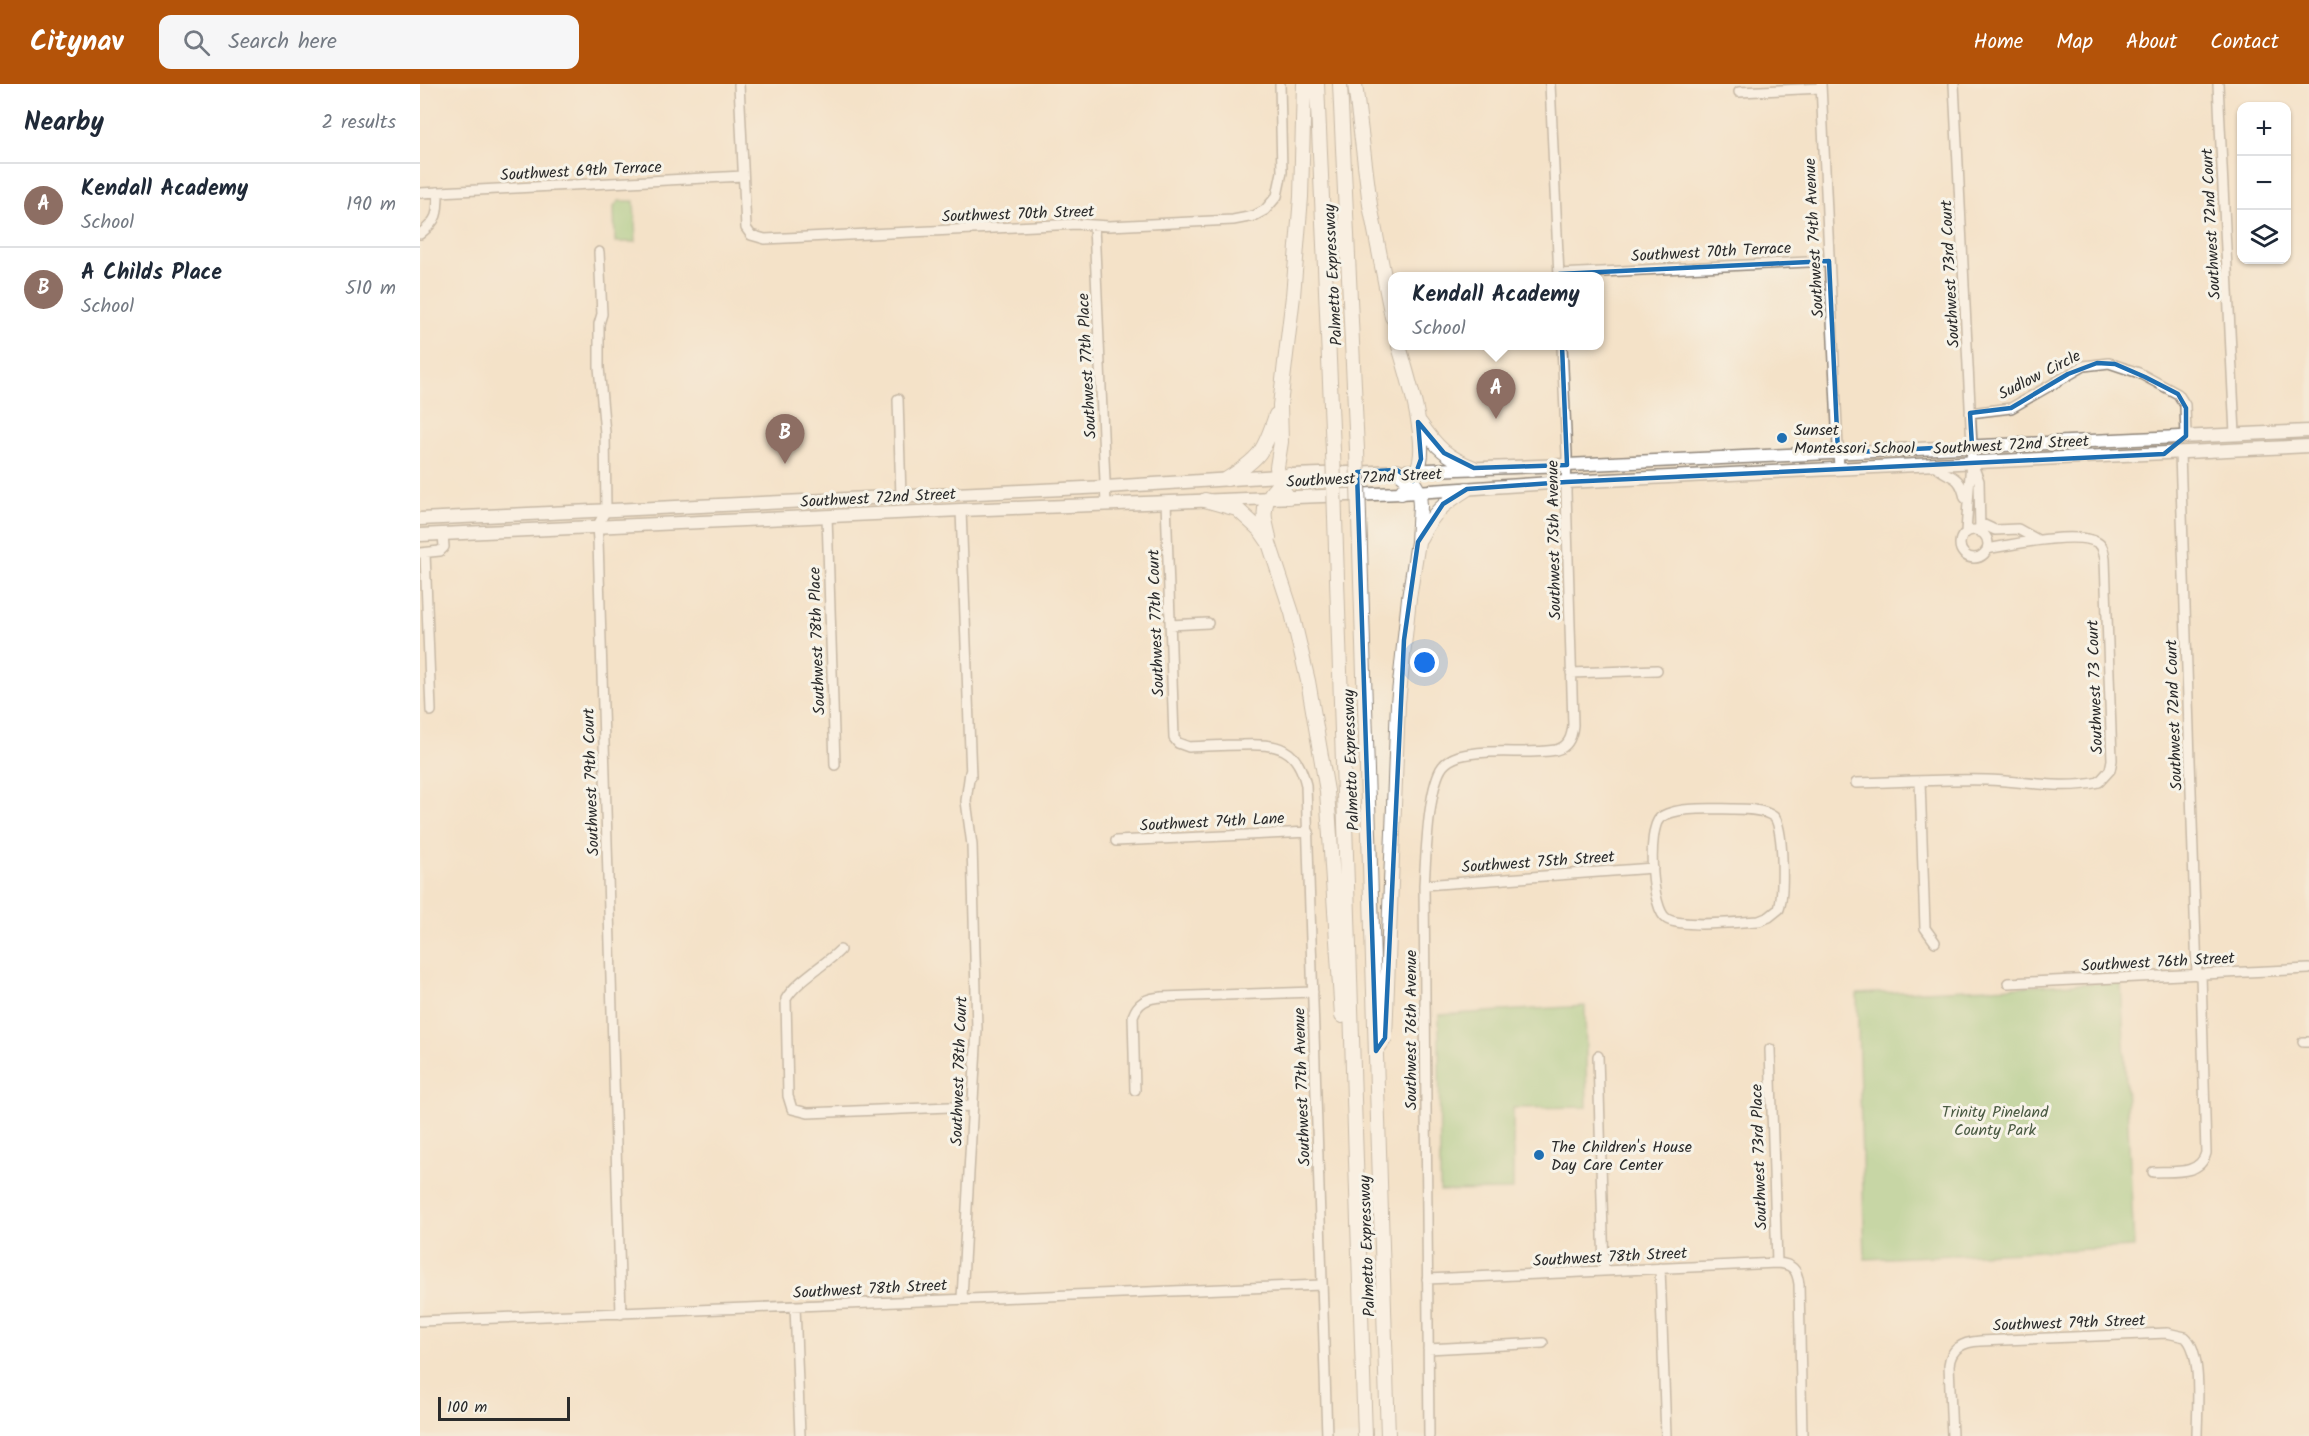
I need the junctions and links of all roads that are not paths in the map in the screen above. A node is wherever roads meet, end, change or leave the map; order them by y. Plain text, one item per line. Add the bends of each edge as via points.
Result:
1 (739, 84) edge
2 (1280, 84) edge
3 (1304, 84) edge
4 (1317, 84) edge
5 (1340, 84) edge
6 (1355, 84) edge
7 (1550, 84) edge
8 (1954, 84) edge
9 (2218, 84) edge
10 (1821, 86) edge
11 (1739, 92) dead end
12 (743, 176) junction
13 (438, 192) junction
14 (420, 193) edge
15 (1094, 226) junction
16 (420, 234) edge
17 (599, 252) dead end
18 (1829, 261) junction
19 (1559, 272) edge
20 (1604, 273) edge
21 (1388, 297) edge
22 (1400, 350) edge
23 (1562, 350) edge
24 (898, 399) dead end
25 (1280, 405) junction
26 (1970, 413) junction
27 (1418, 422) junction
28 (2309, 431) edge
29 (2235, 434) junction
30 (2186, 436) junction
31 (1972, 446) junction
32 (2309, 446) edge
33 (1838, 453) junction
34 (2180, 453) junction
35 (2164, 454) junction
36 (1718, 458) junction
37 (1972, 462) junction
38 (1934, 464) junction
39 (1567, 465) junction
40 (1474, 468) junction
41 (1839, 469) junction
42 (1397, 470) joint
43 (1414, 474) junction
44 (1719, 475) junction
45 (1227, 478) junction
46 (1282, 478) junction
47 (1566, 482) junction
48 (1166, 483) junction
49 (1106, 487) junction
50 (1467, 489) junction
51 (1419, 492) junction
52 (1401, 493) junction
53 (961, 494) junction
54 (901, 497) junction
55 (1288, 497) junction
56 (1268, 498) junction
57 (1205, 500) junction
58 (1166, 501) junction
59 (1967, 503) junction
60 (1107, 504) junction
61 (606, 510) junction
62 (961, 510) junction
63 (827, 516) junction
64 (420, 519) edge
65 (597, 527) junction
66 (1980, 528) junction
67 (2019, 529) junction
68 (1966, 532) junction
69 (444, 534) junction
70 (420, 535) edge
71 (2036, 539) junction
72 (1418, 542) junction
73 (1269, 543) junction
74 (2020, 544) junction
75 (1987, 549) junction
76 (422, 553) edge
77 (1208, 623) dead end
78 (1170, 625) junction
79 (1657, 670) dead end
80 (1571, 673) junction
81 (430, 711) dead end
82 (1572, 734) joint
83 (1280, 747) joint
84 (835, 765) dead end
85 (1920, 782) junction
86 (1856, 783) dead end
87 (1309, 832) junction
88 (1116, 840) dead end
89 (1653, 868) junction
90 (1424, 885) junction
91 (1935, 942) dead end
92 (840, 950) dead end
93 (2309, 969) edge
94 (2199, 975) junction
95 (2008, 983) dead end
96 (1313, 992) junction
97 (1770, 1049) dead end
98 (1376, 1051) junction
99 (1351, 1056) junction
100 (1598, 1056) dead end
101 (1135, 1090) dead end
102 (973, 1106) junction
103 (2153, 1172) dead end
104 (1777, 1263) junction
105 (1660, 1268) junction
106 (1604, 1271) junction
107 (1427, 1279) junction
108 (1322, 1285) junction
109 (962, 1299) junction
110 (795, 1306) junction
111 (621, 1314) junction
112 (420, 1321) edge
113 (1543, 1343) dead end
114 (1428, 1349) junction
115 (800, 1436) edge
116 (1327, 1436) edge
117 (1365, 1436) edge
118 (1388, 1436) edge
119 (1429, 1436) edge
120 (1666, 1436) edge
121 (1802, 1436) edge
122 (1952, 1436) edge
123 (2197, 1436) edge

1 - 12 street
2 - 15 street, Southwest 70th Street via 1283,169 1277,196 1265,210 1240,220
3 - 25 highway via 1301,197
4 - 99 highway, Palmetto Expressway, bridge via 1333,451
5 - 98 highway, Palmetto Expressway, bridge via 1357,450
6 - 21 highway via 1370,205
7 - 19 street
8 - 26 street, Southwest 73rd Court
9 - 29 street, Southwest 72nd Court
10 - 11 street, Southwest 74th Avenue
10 - 18 street, Southwest 74th Avenue
12 - 13 street, Southwest 69th Terrace
12 - 15 street, Southwest 70th Street via 746,228 751,235 768,239
13 - 14 street, Southwest 69th Terrace
13 - 16 street via 436,218
15 - 49 street, Southwest 77th Place
17 - 61 street, Southwest 79th Court via 599,367
18 - 20 street, Southwest 70th Terrace
18 - 33 street, Southwest 74th Avenue
22 - 27 highway
23 - 39 street, Southwest 75th Avenue
24 - 54 street
25 - 45 highway via 1263,450 1249,465
25 - 46 highway
26 - 30 street, Sudlow Circle via 2011,408 2084,366 2109,363 2123,366 2181,397 2186,408
26 - 31 street, Southwest 73rd Court
27 - 40 highway via 1444,453
27 - 43 highway via 1421,454
28 - 29 main road, Southwest 72nd Street
29 - 30 main road, Southwest 72nd Street
30 - 31 main road, Southwest 72nd Street
30 - 35 main road
31 - 33 main road, Southwest 72nd Street
31 - 37 street, Southwest 73rd Court
32 - 34 main road, Southwest 72nd Street
33 - 36 main road, Southwest 72nd Street
33 - 41 street, Southwest 74th Avenue
34 - 35 main road, Southwest 72nd Street
34 - 94 street, Southwest 72nd Court
35 - 37 main road, Southwest 72nd Street
36 - 39 main road, Southwest 72nd Street
36 - 44 main road
37 - 38 main road, Southwest 72nd Street
37 - 59 street
37 - 66 street via 1979,481
38 - 41 main road, Southwest 72nd Street
38 - 59 street via 1958,480
39 - 40 main road, Southwest 72nd Street
39 - 47 street, Southwest 75th Avenue
40 - 43 main road, Southwest 72nd Street
41 - 44 main road, Southwest 72nd Street
42 - 43 highway
42 - 46 main road, Southwest 72nd Street
43 - 51 highway
43 - 52 highway
44 - 47 main road, Southwest 72nd Street
45 - 46 main road, Southwest 72nd Street
45 - 48 main road, Southwest 72nd Street
46 - 55 highway
46 - 56 highway
47 - 50 main road, Southwest 72nd Street
47 - 80 street, Southwest 75th Avenue
48 - 49 main road, Southwest 72nd Street
48 - 58 main road
49 - 53 main road, Southwest 72nd Street
49 - 60 street, Southwest 77th Place
50 - 51 main road, Southwest 72nd Street
50 - 72 highway via 1443,504
51 - 52 main road, Southwest 72nd Street
51 - 72 highway
52 - 55 main road, Southwest 72nd Street
53 - 54 main road, Southwest 72nd Street
53 - 62 main road
54 - 61 main road, Southwest 72nd Street
55 - 56 main road, Southwest 72nd Street
56 - 57 main road, Southwest 72nd Street
56 - 73 highway via 1264,514
57 - 58 main road, Southwest 72nd Street
57 - 73 highway via 1242,512
58 - 60 main road, Southwest 72nd Street
58 - 78 street, Southwest 77th Court
59 - 68 street
60 - 62 main road, Southwest 72nd Street
61 - 64 main road, Southwest 72nd Street
61 - 65 street, Southwest 79th Court
62 - 63 main road, Southwest 72nd Street
62 - 102 street, Southwest 78th Court via 975,827 972,845 977,1016
63 - 65 main road, Southwest 72nd Street
63 - 84 street, Southwest 78th Place
65 - 69 main road, Southwest 72nd Street
65 - 111 street, Southwest 79th Court
66 - 67 street
66 - 68 street
66 - 75 street via 1987,539
67 - 71 street
67 - 74 street
68 - 75 street via 1960,542 1965,555 1977,558
69 - 70 main road, Southwest 72nd Street
69 - 76 street via 442,550
71 - 74 street, Southwest 73 Court
71 - 85 street, Southwest 73 Court via 2091,539 2104,552 2110,770 2099,782 2091,784
72 - 98 highway via 1398,703 1385,1038
73 - 99 highway via 1292,613 1323,759 1341,1013
74 - 75 street, Southwest 73 Court
76 - 81 street
77 - 78 street
78 - 83 street, Southwest 77th Court via 1173,729 1178,743 1189,747
79 - 80 street
80 - 82 street, Southwest 75th Avenue
82 - 90 street, Southwest 76th Avenue via 1560,749 1467,755 1445,764 1434,792
83 - 87 street, Southwest 77th Avenue via 1294,757 1304,774
85 - 86 street
85 - 91 street via 1925,928
87 - 88 street, Southwest 74th Lane
87 - 96 street, Southwest 77th Avenue
89 - 89 street via 1659,909 1670,920 1691,924 1759,921 1779,909 1782,888 1777,821 1771,815 1740,809 1666,814 1654,828
89 - 90 street, Southwest 75th Street
90 - 107 street, Southwest 76th Avenue
92 - 102 street via 791,990 786,999 788,1096 792,1109 808,1113
93 - 94 street, Southwest 76th Street
94 - 95 street, Southwest 76th Street
94 - 103 street, Southwest 72nd Court via 2207,1146 2204,1160 2188,1170
96 - 101 street via 1144,1001 1137,1007 1133,1021
96 - 108 street, Southwest 77th Avenue
97 - 104 street, Southwest 73rd Place
98 - 118 highway, Palmetto Expressway
99 - 117 highway, Palmetto Expressway
100 - 106 street
102 - 109 street, Southwest 78th Court
104 - 105 street, Southwest 78th Street
104 - 121 street, Southwest 78th Street via 1794,1267 1798,1284
105 - 106 street, Southwest 78th Street
105 - 120 street
106 - 107 street, Southwest 78th Street
107 - 114 street, Southwest 76th Avenue
108 - 109 street, Southwest 78th Street
108 - 116 street, Southwest 77th Avenue
109 - 110 street, Southwest 78th Street
110 - 111 street, Southwest 78th Street
110 - 115 street
111 - 112 street, Southwest 78th Street
113 - 114 street
114 - 119 street, Southwest 76th Avenue
122 - 123 street, Southwest 79th Street via 1949,1365 1955,1349 1964,1344 2167,1333 2185,1337 2192,1345

